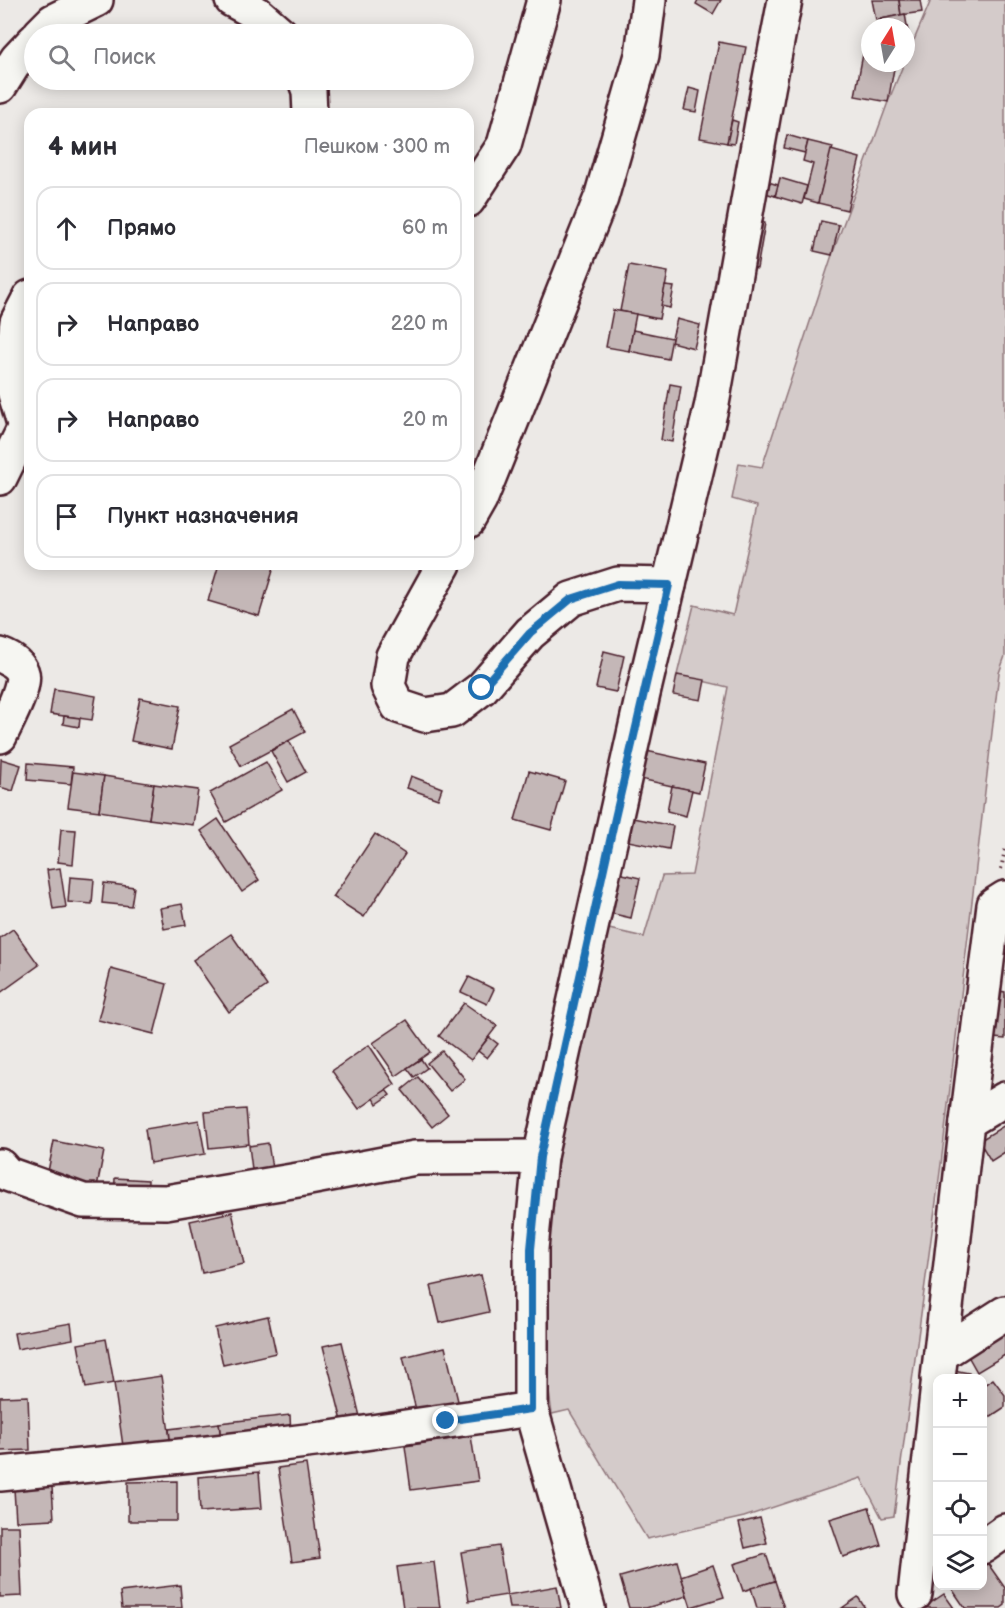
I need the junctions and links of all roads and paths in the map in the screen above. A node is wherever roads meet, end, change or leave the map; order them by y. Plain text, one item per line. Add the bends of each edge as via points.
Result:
1 (96, 0) edge
2 (232, 0) edge
3 (544, 0) edge
4 (649, 0) edge
5 (785, 0) edge
6 (50, 24) edge
7 (270, 24) edge
8 (24, 51) edge
9 (0, 86) edge
10 (309, 90) edge
11 (310, 108) edge
12 (474, 191) edge
13 (24, 309) edge
14 (24, 419) edge
15 (24, 434) edge
16 (0, 478) edge
17 (474, 509) edge
18 (441, 570) edge
19 (669, 585) junction
20 (0, 655) edge
21 (0, 736) edge
22 (1005, 898) edge
23 (1005, 1100) edge
24 (967, 1122) junction
25 (540, 1157) junction
26 (2, 1172) edge
27 (1005, 1313) edge
28 (939, 1373) edge
29 (531, 1409) junction
30 (0, 1474) edge
31 (1005, 1531) edge
32 (987, 1544) edge
33 (916, 1594) edge
34 (588, 1608) edge

1 - 6 street
2 - 7 street
3 - 12 street via 504,145
4 - 17 street via 642,55 601,198
5 - 19 street via 712,405
8 - 9 street
10 - 11 street
13 - 14 street via 17,322 10,377
15 - 16 street
18 - 19 street via 393,656 388,686 398,706 424,715 452,711 482,688 530,633 571,599 618,584
19 - 25 street
20 - 21 street via 16,664 23,674 22,689
22 - 24 street via 994,905
23 - 24 street
24 - 28 street
25 - 26 street via 415,1158 166,1202 83,1201
25 - 29 street via 531,1249
27 - 28 street
28 - 33 street
29 - 30 street via 191,1455
29 - 34 street
31 - 32 street

